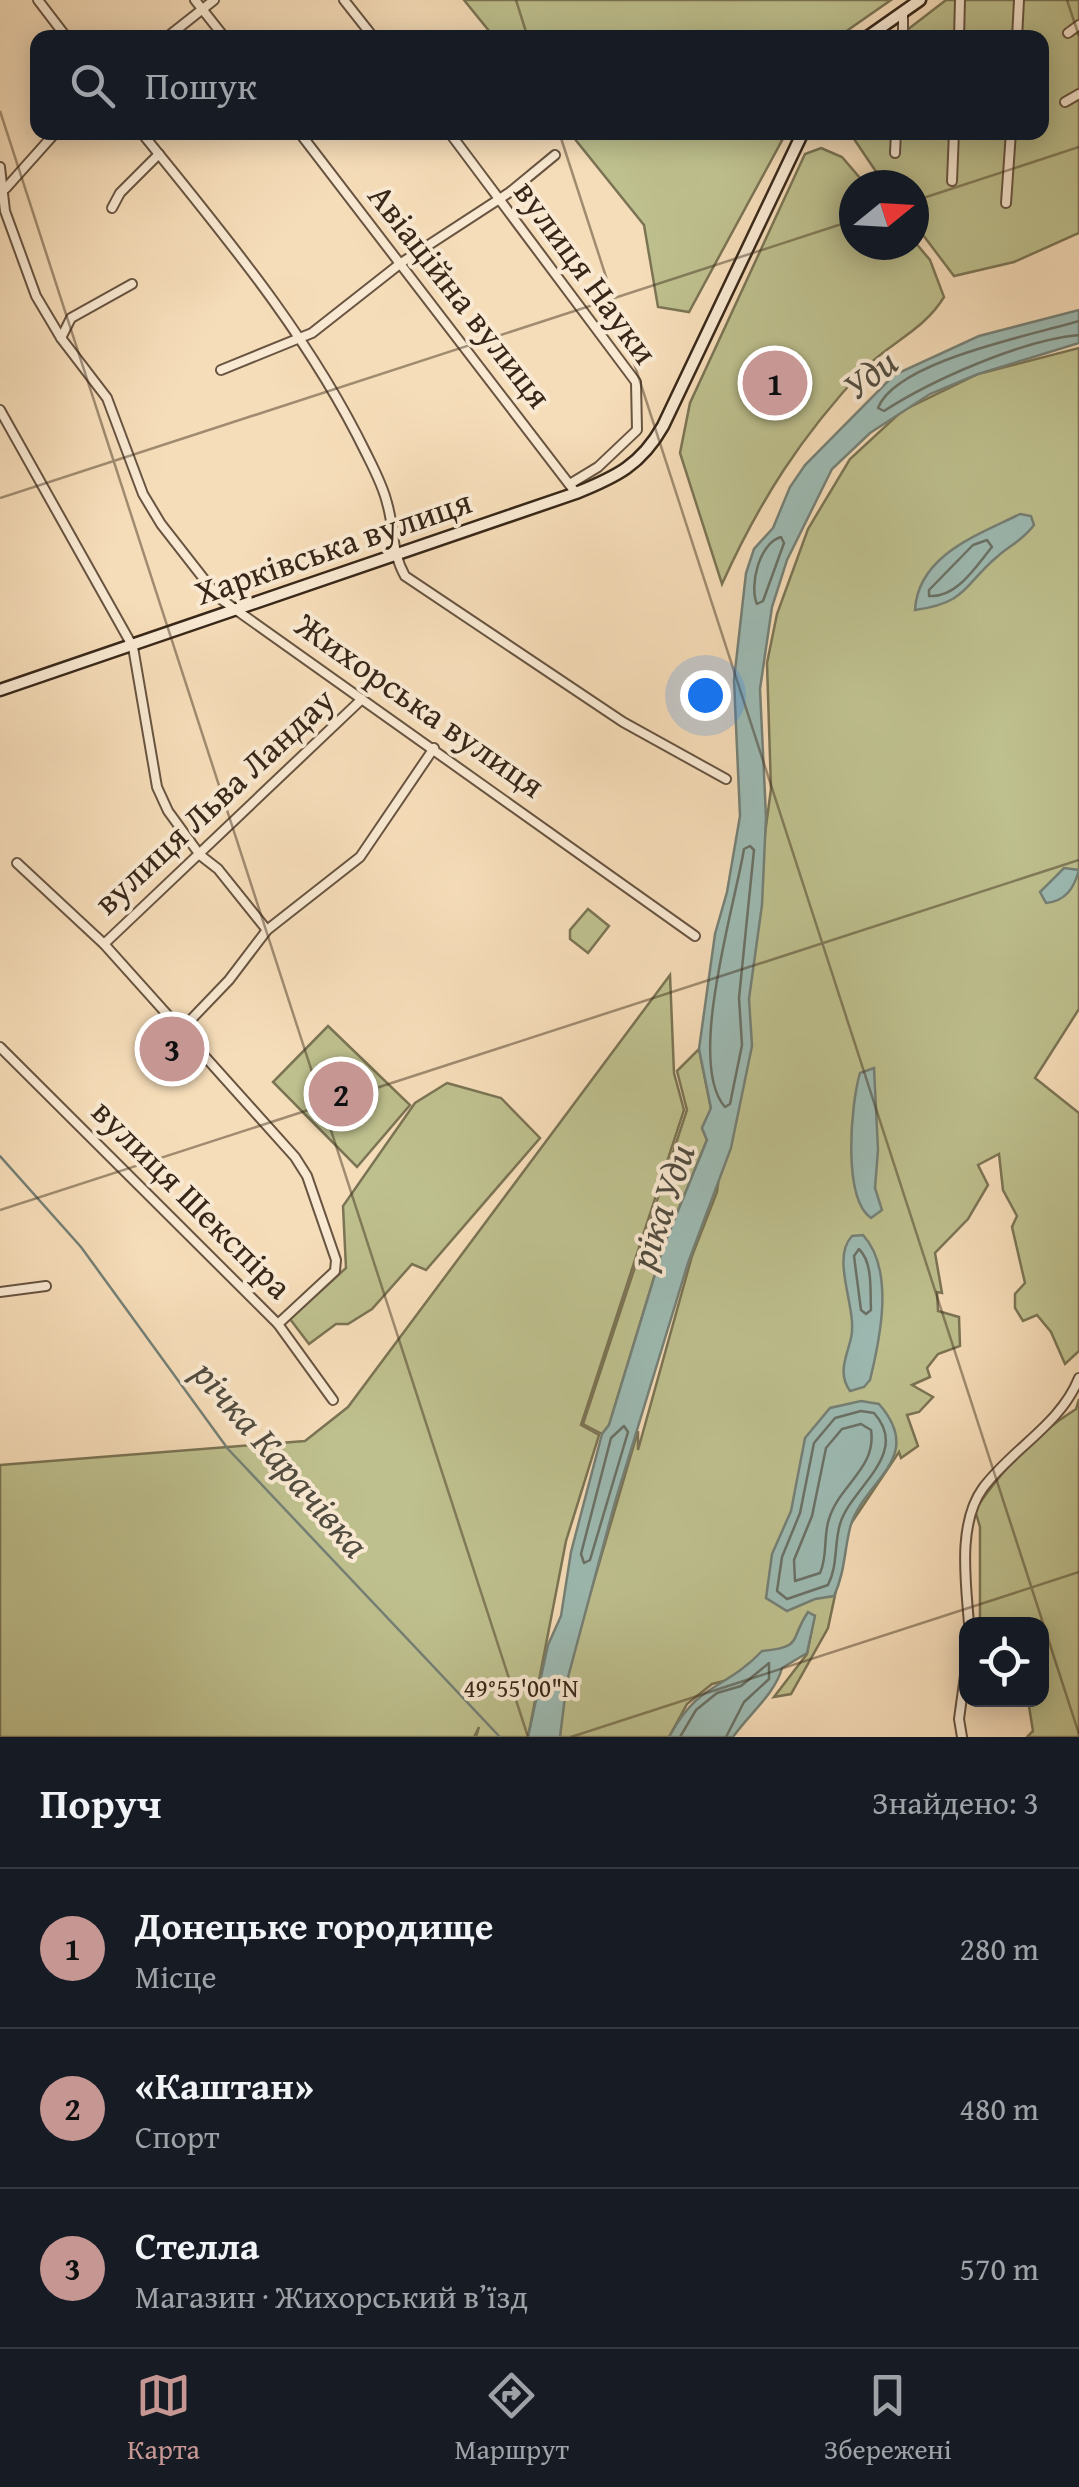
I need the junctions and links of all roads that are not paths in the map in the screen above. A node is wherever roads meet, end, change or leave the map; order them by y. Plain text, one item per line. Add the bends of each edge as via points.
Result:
1 (38, 0) edge
2 (195, 0) edge
3 (214, 0) edge
4 (344, 0) edge
5 (920, 0) edge
6 (960, 0) edge
7 (1019, 0) edge
8 (203, 9) junction
9 (903, 12) junction
10 (1079, 25) edge
11 (61, 30) edge
12 (176, 30) edge
13 (219, 30) edge
14 (368, 30) edge
15 (877, 30) edge
16 (903, 30) edge
17 (959, 30) edge
18 (1017, 30) edge
19 (1068, 32) dead end
20 (1079, 94) edge
21 (1064, 102) dead end
22 (49, 140) edge
23 (148, 140) edge
24 (305, 140) edge
25 (455, 140) edge
26 (799, 140) edge
27 (896, 140) edge
28 (954, 140) edge
29 (1010, 140) edge
30 (895, 152) dead end
31 (159, 154) junction
32 (555, 155) dead end
33 (0, 166) edge
34 (952, 181) dead end
35 (2, 192) edge
36 (499, 199) junction
37 (1006, 203) dead end
38 (112, 208) dead end
39 (401, 263) junction
40 (132, 284) dead end
41 (61, 338) junction
42 (302, 339) junction
43 (221, 370) dead end
44 (0, 410) edge
45 (573, 489) junction
46 (392, 553) junction
47 (234, 610) junction
48 (132, 647) junction
49 (0, 690) edge
50 (362, 698) junction
51 (434, 748) junction
52 (726, 779) dead end
53 (200, 855) junction
54 (16, 862) dead end
55 (267, 930) junction
56 (695, 936) dead end
57 (104, 944) junction
58 (182, 1029) junction
59 (0, 1048) edge
60 (46, 1286) dead end
61 (0, 1292) edge
62 (278, 1324) junction
63 (1079, 1378) edge
64 (333, 1400) dead end
65 (969, 1617) edge
66 (961, 1707) edge
67 (962, 1737) edge

1 - 11 street
2 - 8 street
3 - 8 street
4 - 14 street
5 - 9 main road
6 - 17 street
7 - 18 street
8 - 12 street
8 - 13 street
9 - 15 main road
9 - 16 street
10 - 19 street
20 - 21 street
22 - 35 street
23 - 31 street
24 - 39 street, Авіаційна вулиця
25 - 36 street, вулиця Науки
26 - 45 main road, Харківська вулиця via 650,448 629,470
27 - 30 street
28 - 34 street
29 - 37 street
31 - 38 street
31 - 42 street
32 - 36 street
33 - 35 street, Жихорська вулиця
35 - 41 street, Жихорська вулиця via 16,249
36 - 39 street
36 - 45 street, вулиця Науки via 636,382 637,430
39 - 42 street
39 - 45 street, Авіаційна вулиця
40 - 41 street via 71,318
41 - 47 street, Жихорська вулиця via 107,398 161,524
42 - 43 street
42 - 46 street via 387,501
44 - 48 street
45 - 46 main road, Харківська вулиця
46 - 47 main road, Харківська вулиця
46 - 52 street via 431,597 624,722
47 - 48 main road, Харківська вулиця
47 - 50 street, Жихорська вулиця
48 - 49 main road, Харківська вулиця
48 - 53 street via 157,788
50 - 51 street, Жихорська вулиця
50 - 53 street, вулиця Льва Ландау
51 - 55 street via 360,857
51 - 56 street, Жихорська вулиця
53 - 55 street
53 - 57 street, вулиця Льва Ландау
54 - 57 street
55 - 58 street
57 - 58 street
58 - 62 street via 295,1157 336,1260 335,1271
59 - 62 street, вулиця Шекспіра
60 - 61 street
62 - 64 street, вулиця Шекспіра
63 - 65 street via 1068,1402 982,1490 968,1525
66 - 67 street

